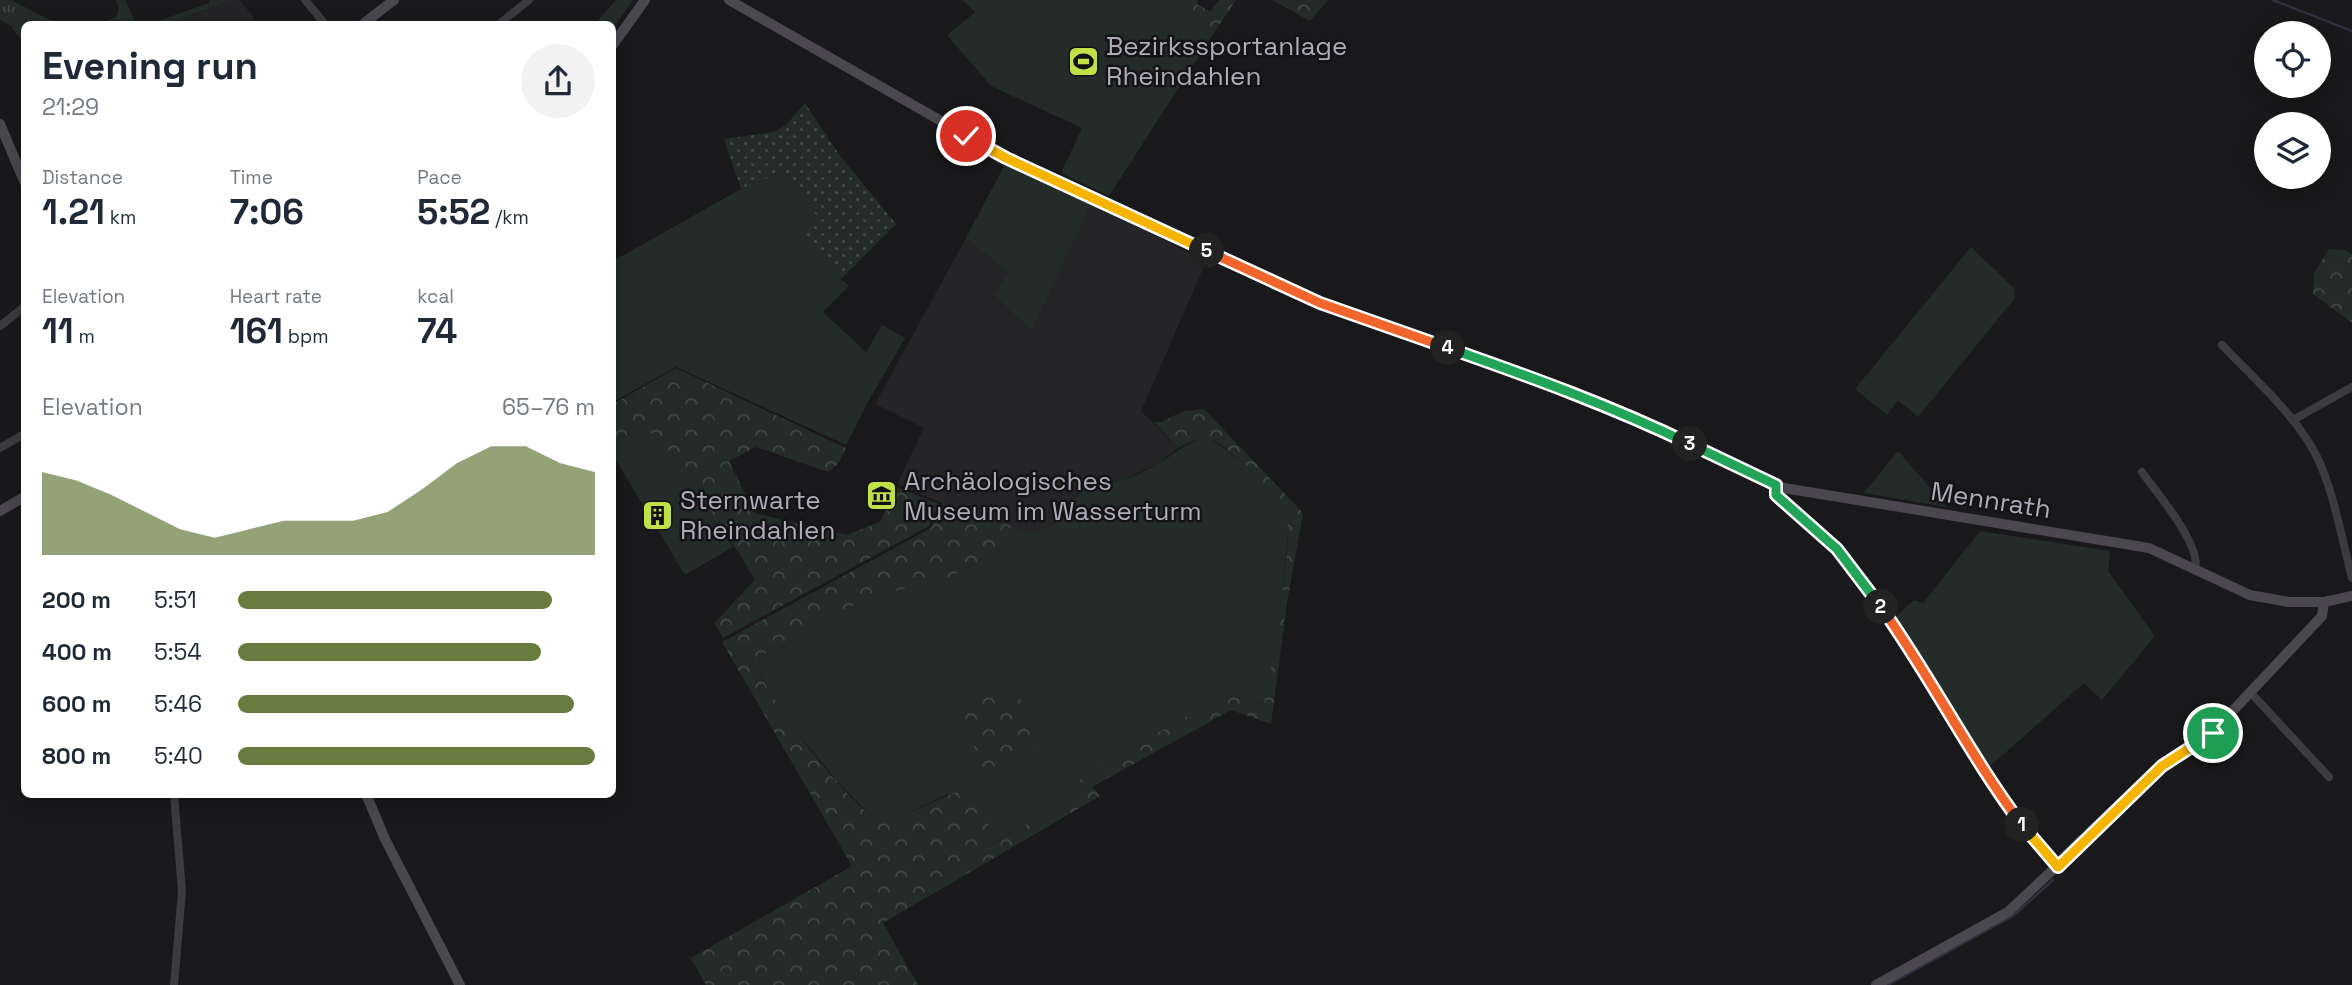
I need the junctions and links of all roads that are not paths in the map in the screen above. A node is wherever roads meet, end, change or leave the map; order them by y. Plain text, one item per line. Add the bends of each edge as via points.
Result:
1 (305, 0) edge
2 (394, 0) edge
3 (529, 0) edge
4 (645, 0) edge
5 (729, 0) edge
6 (322, 21) edge
7 (367, 21) edge
8 (503, 21) edge
9 (616, 40) edge
10 (0, 124) edge
11 (21, 174) edge
12 (21, 309) edge
13 (0, 326) edge
14 (2222, 345) dead end
15 (2352, 387) edge
16 (2292, 420) junction
17 (21, 436) edge
18 (0, 448) edge
19 (2142, 472) dead end
20 (1776, 485) junction
21 (21, 499) edge
22 (0, 510) edge
23 (2195, 569) junction
24 (2352, 578) edge
25 (2352, 596) edge
26 (2324, 601) junction
27 (2251, 693) junction
28 (2329, 777) dead end
29 (174, 798) edge
30 (368, 798) edge
31 (2058, 867) junction
32 (174, 985) edge
33 (460, 985) edge
34 (1876, 985) edge

1 - 6 street
2 - 7 main road
3 - 8 street
4 - 9 main road
5 - 20 main road, Mennrath via 1006,158 1320,303 1594,400
10 - 11 main road
12 - 13 street
14 - 16 street
15 - 16 street
16 - 24 street via 2315,453 2325,479
17 - 18 street
19 - 23 street via 2189,539
20 - 23 main road, Mennrath via 1830,498 2149,548
20 - 31 street via 1776,495 1837,549 1866,586 2000,796
21 - 22 main road
23 - 26 main road, Mennrath via 2250,595 2289,602
25 - 26 main road, Mennrath
26 - 27 main road via 2322,616
27 - 28 street
27 - 31 main road via 2213,733 2162,766
29 - 32 street via 182,891
30 - 33 main road
31 - 34 main road via 2008,912

